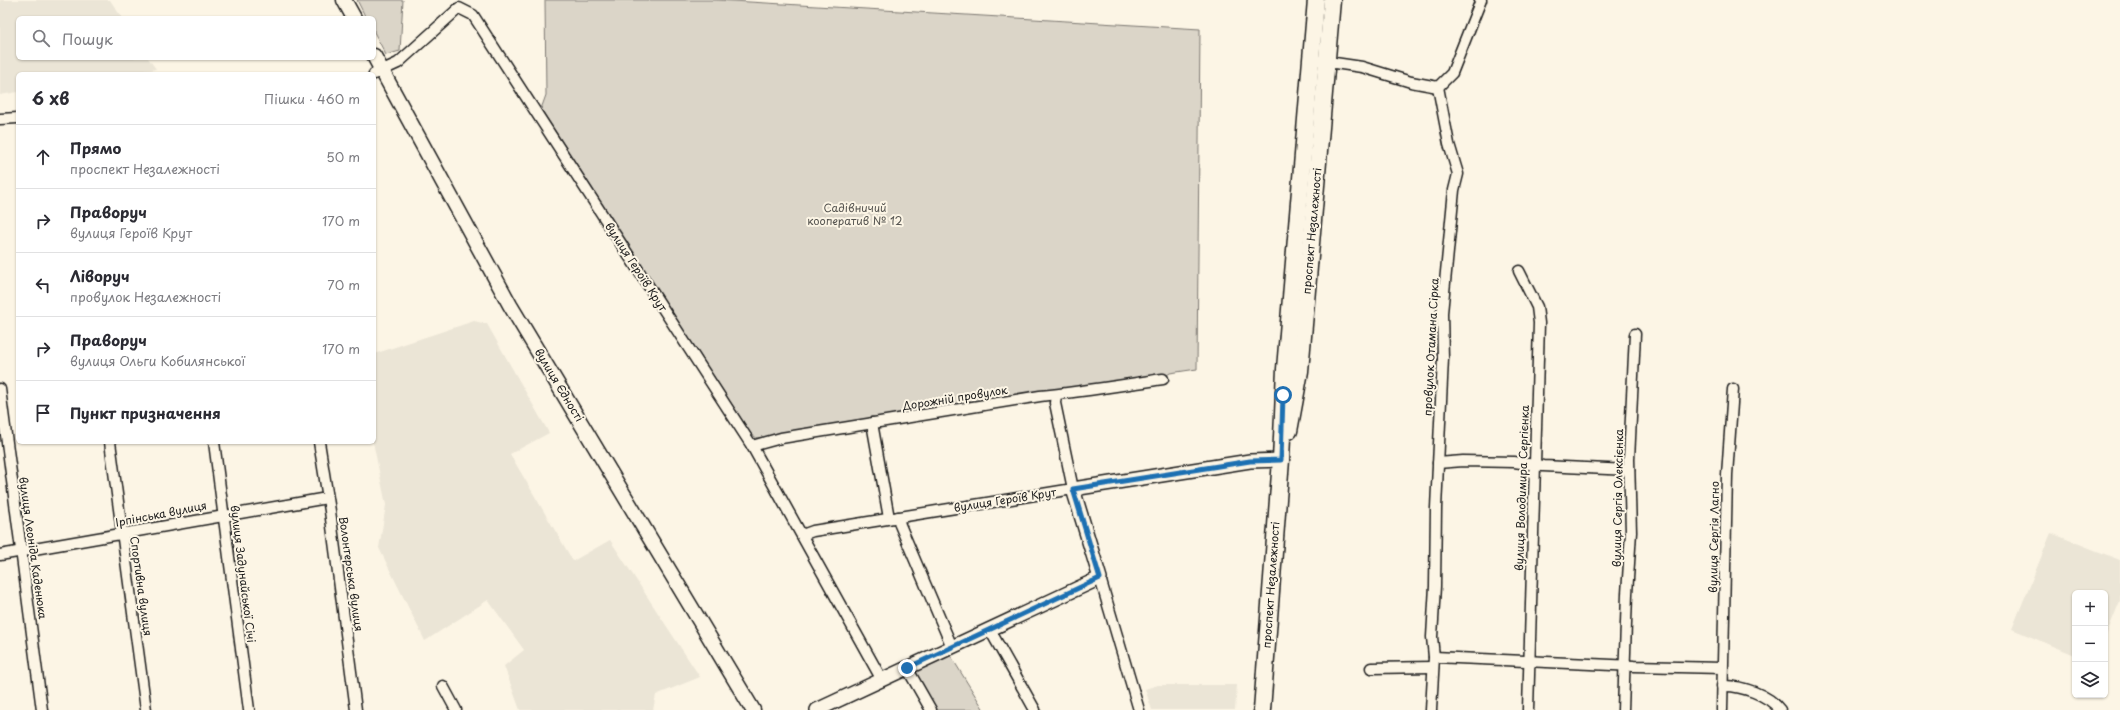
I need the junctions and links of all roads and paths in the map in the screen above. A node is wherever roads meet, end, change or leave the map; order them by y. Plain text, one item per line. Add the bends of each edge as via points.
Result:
1 (344, 0) edge
2 (1316, 0) edge
3 (1332, 0) edge
4 (1481, 0) edge
5 (353, 16) edge
6 (375, 60) edge
7 (1319, 61) junction
8 (378, 73) edge
9 (1438, 87) junction
10 (16, 118) edge
11 (0, 119) edge
12 (1518, 271) dead end
13 (1634, 334) dead end
14 (1163, 379) dead end
15 (0, 389) edge
16 (1733, 389) dead end
17 (1056, 395) junction
18 (872, 424) junction
19 (110, 444) edge
20 (214, 444) edge
21 (319, 444) edge
22 (752, 446) junction
23 (1281, 460) junction
24 (1438, 463) junction
25 (1535, 465) junction
26 (1629, 470) junction
27 (1073, 489) junction
28 (327, 498) junction
29 (224, 515) junction
30 (894, 518) junction
31 (121, 534) junction
32 (802, 535) junction
33 (22, 551) junction
34 (0, 555) edge
35 (1100, 578) junction
36 (990, 630) junction
37 (952, 647) junction
38 (1529, 661) junction
39 (1433, 662) junction
40 (1624, 665) junction
41 (907, 668) junction
42 (1370, 668) dead end
43 (1722, 668) junction
44 (882, 680) junction
45 (442, 686) dead end
46 (1722, 686) junction
47 (42, 710) edge
48 (146, 710) edge
49 (249, 710) edge
50 (356, 710) edge
51 (456, 710) edge
52 (753, 710) edge
53 (817, 710) edge
54 (931, 710) edge
55 (1035, 710) edge
56 (1139, 710) edge
57 (1262, 710) edge
58 (1431, 710) edge
59 (1528, 710) edge
60 (1623, 710) edge
61 (1722, 710) edge
62 (1780, 710) edge

1 - 5 main road
2 - 7 main road, проспект Незалежності
3 - 7 main road, проспект Незалежності
4 - 9 street via 1452,73
6 - 8 main road, вулиця Єдності
7 - 9 street via 1362,67 1411,82
7 - 23 main road, проспект Незалежності via 1292,376 1293,415
8 - 22 street, вулиця Героїв Крут via 398,63 459,8 473,15
8 - 52 main road, вулиця Єдності via 510,305
9 - 24 street, провулок Отамана Сірка via 1449,144 1458,174 1454,190 1442,313 1443,358
10 - 11 street
12 - 25 street, вулиця Володимира Сергієнка via 1539,315
13 - 26 street, вулиця Сергія Олексієнка
14 - 17 street, Дорожній провулок
15 - 33 street, вулиця Леоніда Каденюка
16 - 43 street, вулиця Сергія Лагно via 1727,475
17 - 18 street, Дорожній провулок
17 - 27 street via 1055,403
18 - 22 street, Дорожній провулок via 781,438
18 - 30 street
19 - 31 street, Спортивна вулиця
20 - 29 street, вулиця Задунайської Січі
21 - 28 street, Волонтерська вулиця
22 - 32 street, вулиця Героїв Крут
23 - 27 street, вулиця Героїв Крут via 1250,461
23 - 57 main road, проспект Незалежності
24 - 25 street via 1498,461
24 - 39 street, провулок Отамана Сірка
25 - 26 street
25 - 38 street, вулиця Володимира Сергієнка
26 - 40 street, вулиця Сергія Олексієнка via 1631,532
27 - 30 street, вулиця Героїв Крут
27 - 35 street
28 - 29 street, Ірпінська вулиця
28 - 50 street, Волонтерська вулиця via 332,519
29 - 31 street, Ірпінська вулиця
29 - 49 street, вулиця Задунайської Січі
30 - 32 street, вулиця Героїв Крут
30 - 37 street via 900,525
31 - 33 street, Ірпінська вулиця
31 - 48 street, Спортивна вулиця
32 - 44 street, вулиця Героїв Крут
33 - 34 street, Ірпінська вулиця
33 - 47 street, вулиця Леоніда Каденюка
35 - 36 street
35 - 56 street
36 - 37 street
36 - 55 street
37 - 41 street
38 - 39 street
38 - 40 street
38 - 59 street, вулиця Володимира Сергієнка
39 - 42 street
39 - 58 street, провулок Отамана Сірка
40 - 43 street
40 - 60 street, вулиця Сергія Олексієнка
41 - 44 street
41 - 54 street
43 - 46 street, вулиця Сергія Лагно
44 - 53 street
45 - 51 street
46 - 61 street, вулиця Сергія Лагно
46 - 62 street via 1734,686 1763,696

